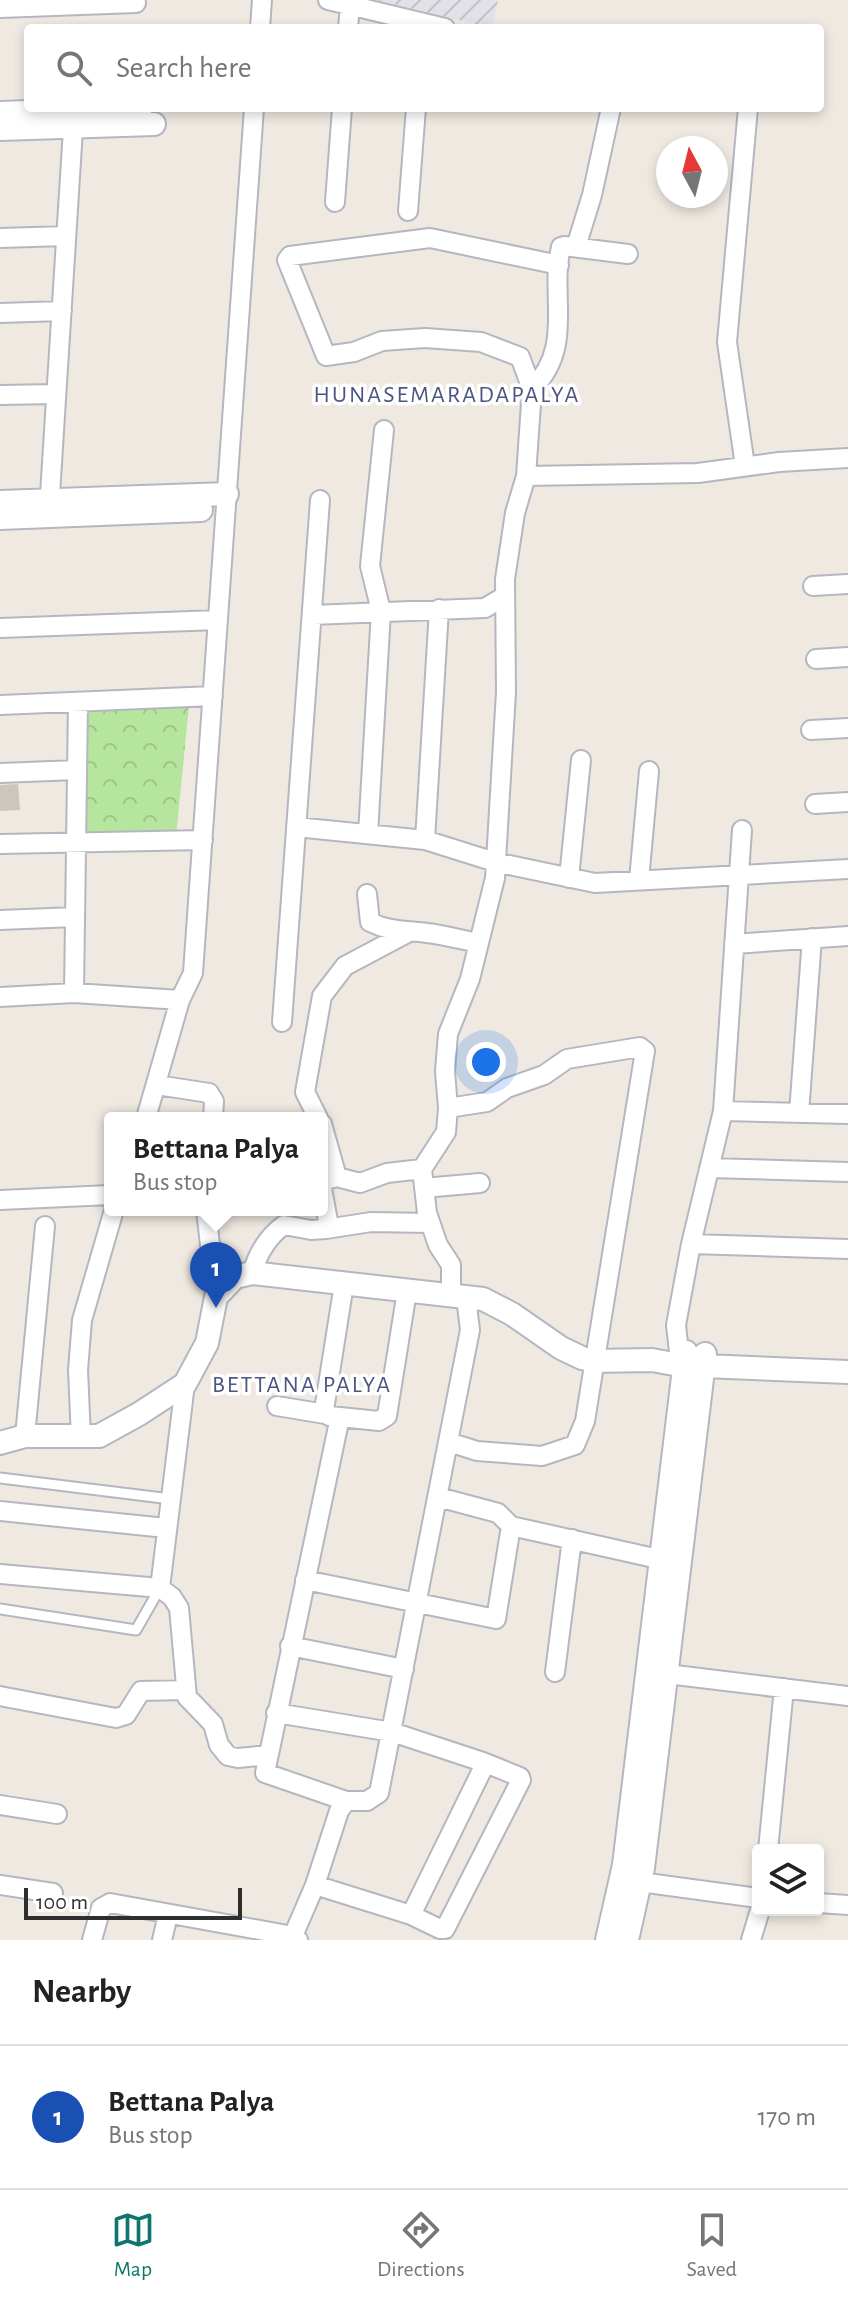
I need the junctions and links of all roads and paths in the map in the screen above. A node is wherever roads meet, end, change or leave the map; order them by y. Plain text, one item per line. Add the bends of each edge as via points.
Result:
1 (251, 0) edge
2 (262, 0) edge
3 (328, 0) edge
4 (136, 3) dead end
5 (350, 5) junction
6 (0, 8) edge
7 (249, 24) edge
8 (260, 24) edge
9 (348, 24) edge
10 (418, 24) edge
11 (243, 112) edge
12 (254, 112) edge
13 (342, 112) edge
14 (416, 112) edge
15 (610, 112) edge
16 (748, 112) edge
17 (0, 113) edge
18 (147, 116) edge
19 (74, 118) junction
20 (0, 129) edge
21 (335, 202) dead end
22 (408, 211) dead end
23 (66, 236) junction
24 (0, 238) edge
25 (576, 247) junction
26 (628, 254) dead end
27 (559, 265) junction
28 (62, 311) junction
29 (0, 313) edge
30 (532, 389) junction
31 (56, 394) junction
32 (0, 395) edge
33 (384, 430) dead end
34 (848, 458) edge
35 (745, 466) junction
36 (526, 476) junction
37 (320, 500) dead end
38 (221, 501) junction
39 (0, 502) edge
40 (49, 508) junction
41 (0, 518) edge
42 (848, 584) edge
43 (813, 586) dead end
44 (505, 596) junction
45 (439, 609) junction
46 (381, 611) junction
47 (312, 615) junction
48 (213, 620) junction
49 (0, 628) edge
50 (848, 657) edge
51 (816, 659) dead end
52 (207, 697) junction
53 (78, 702) junction
54 (0, 705) edge
55 (848, 728) edge
56 (811, 730) dead end
57 (581, 760) dead end
58 (77, 770) junction
59 (649, 771) dead end
60 (0, 773) edge
61 (848, 802) edge
62 (815, 804) dead end
63 (296, 827) junction
64 (742, 830) dead end
65 (368, 834) junction
66 (197, 840) junction
67 (425, 840) junction
68 (76, 842) junction
69 (0, 844) edge
70 (495, 862) junction
71 (848, 869) edge
72 (739, 874) junction
73 (569, 878) junction
74 (639, 880) junction
75 (367, 894) dead end
76 (75, 917) junction
77 (0, 920) edge
78 (409, 932) junction
79 (848, 936) edge
80 (812, 938) junction
81 (479, 943) junction
82 (734, 944) junction
83 (74, 993) junction
84 (0, 997) edge
85 (180, 1000) junction
86 (282, 1022) dead end
87 (157, 1085) junction
88 (448, 1108) junction
89 (723, 1111) junction
90 (148, 1112) edge
91 (213, 1112) edge
92 (314, 1112) edge
93 (799, 1113) junction
94 (848, 1114) edge
95 (709, 1168) junction
96 (848, 1172) edge
97 (423, 1179) junction
98 (328, 1183) edge
99 (480, 1183) dead end
100 (104, 1195) edge
101 (0, 1200) edge
102 (112, 1216) edge
103 (207, 1216) edge
104 (328, 1216) edge
105 (430, 1223) junction
106 (45, 1226) dead end
107 (326, 1229) junction
108 (691, 1244) junction
109 (848, 1249) edge
110 (252, 1273) junction
111 (344, 1284) junction
112 (407, 1291) junction
113 (458, 1296) junction
114 (216, 1297) junction
115 (848, 1357) edge
116 (692, 1358) junction
117 (593, 1361) junction
118 (848, 1372) edge
119 (185, 1384) junction
120 (277, 1406) dead end
121 (332, 1416) junction
122 (0, 1427) edge
123 (25, 1436) junction
124 (81, 1438) junction
125 (449, 1442) junction
126 (0, 1443) edge
127 (0, 1478) edge
128 (438, 1497) junction
129 (171, 1499) junction
130 (0, 1511) edge
131 (511, 1526) junction
132 (166, 1528) junction
133 (572, 1539) junction
134 (670, 1562) junction
135 (0, 1574) edge
136 (305, 1580) junction
137 (160, 1588) junction
138 (418, 1605) junction
139 (0, 1609) edge
140 (290, 1646) junction
141 (404, 1669) junction
142 (555, 1672) dead end
143 (667, 1674) junction
144 (784, 1688) junction
145 (186, 1690) junction
146 (0, 1696) edge
147 (848, 1696) edge
148 (276, 1713) junction
149 (392, 1732) junction
150 (268, 1755) junction
151 (485, 1764) junction
152 (346, 1801) junction
153 (0, 1805) edge
154 (57, 1814) dead end
155 (769, 1844) edge
156 (640, 1882) junction
157 (0, 1885) edge
158 (315, 1885) junction
159 (53, 1893) dead end
160 (752, 1897) edge
161 (824, 1903) edge
162 (848, 1905) edge
163 (168, 1915) junction
164 (411, 1915) junction
165 (758, 1916) edge
166 (236, 1934) edge
167 (296, 1938) edge
168 (92, 1940) edge
169 (162, 1940) edge
170 (607, 1940) edge
171 (627, 1940) edge
172 (751, 1940) edge

1 - 7 street
2 - 8 street
3 - 5 street
4 - 6 street
5 - 9 street
5 - 10 street
11 - 38 street
12 - 38 street
13 - 21 street
14 - 22 street
15 - 25 street
16 - 35 street via 727,342
17 - 19 street
18 - 19 street
19 - 20 street
19 - 23 street
23 - 24 street
23 - 28 street
25 - 26 street
25 - 27 street via 561,247
27 - 30 street via 559,326 549,368
27 - 30 street via 430,238 287,260 326,356 382,341 481,342 520,357
28 - 29 street
28 - 31 street
30 - 36 street
31 - 32 street
31 - 40 street
33 - 46 street via 370,566
34 - 35 street
35 - 36 street via 698,473
36 - 44 street via 515,513
37 - 47 street
38 - 40 street
38 - 48 street
39 - 40 street
40 - 41 street
42 - 43 street
44 - 45 street via 485,608
44 - 70 street via 506,692
45 - 46 street
45 - 67 street
46 - 47 street
46 - 65 street
47 - 63 street
48 - 49 street
48 - 52 street
50 - 51 street
52 - 53 street
52 - 66 street
53 - 54 street
53 - 58 street
55 - 56 street
57 - 73 street
58 - 60 street
58 - 68 street
59 - 74 street
61 - 62 street
63 - 65 street
63 - 86 street
64 - 72 street
65 - 67 street
66 - 68 street
66 - 85 street
66 - 85 street via 193,973
67 - 70 street
68 - 69 street
68 - 76 street
70 - 73 street
70 - 81 street
71 - 72 street
72 - 74 street
72 - 82 street
73 - 74 street via 595,883
75 - 78 street via 370,922
76 - 77 street
76 - 83 street
78 - 81 street
78 - 92 street via 345,966 322,996 305,1092
79 - 80 street
80 - 82 street
80 - 93 street
81 - 88 street via 448,1034
82 - 89 street
83 - 84 street
83 - 85 street
85 - 87 street
87 - 90 street
87 - 91 street via 209,1093
88 - 97 street via 446,1132
88 - 117 street via 487,1102 567,1059 640,1047 645,1051
89 - 93 street
89 - 95 street
93 - 94 street
95 - 96 street
95 - 108 street
97 - 98 street via 387,1173 360,1183
97 - 99 street
97 - 105 street
100 - 101 street
102 - 124 street via 82,1320
103 - 114 street
104 - 107 street
105 - 107 street via 367,1222
105 - 113 street via 451,1265
106 - 123 street
107 - 110 street via 284,1225 271,1234
108 - 109 street
108 - 116 street via 676,1325
110 - 111 street
110 - 114 street via 235,1277
111 - 112 street
111 - 121 street
112 - 113 street
112 - 121 street via 387,1416 379,1421
113 - 117 street via 483,1299 561,1348
113 - 125 street via 470,1330
114 - 119 street via 207,1343
115 - 116 street
116 - 117 street
116 - 118 street
116 - 134 street
117 - 125 street via 585,1421 575,1445 542,1456 477,1451
119 - 124 street via 99,1436
119 - 129 street
120 - 121 street
121 - 136 street
122 - 123 street
123 - 124 street
123 - 126 street
125 - 128 street
127 - 129 lane
128 - 131 street via 498,1513
128 - 138 street
129 - 132 street
130 - 132 street
131 - 133 street
131 - 138 street via 496,1619
132 - 137 street
133 - 134 street
133 - 142 street
134 - 143 street
134 - 170 street via 624,1865
135 - 137 street
136 - 138 street
136 - 140 street
137 - 139 lane via 136,1630
137 - 145 street via 179,1608
138 - 141 street
140 - 141 street
140 - 148 street
141 - 149 street
143 - 144 street
143 - 156 street
144 - 147 street
144 - 155 street
145 - 146 street via 141,1691 126,1715 116,1718
145 - 150 street via 215,1727 228,1756
148 - 149 street
148 - 150 street
149 - 151 street
149 - 152 street via 379,1793 367,1801
150 - 152 street via 265,1773
151 - 164 street
151 - 164 street via 521,1780 445,1929
152 - 158 street
153 - 154 street
156 - 160 street
156 - 171 street
157 - 159 street
158 - 164 street
158 - 167 street
161 - 162 street
163 - 166 street
163 - 168 street via 104,1905
163 - 169 street
165 - 172 street
166 - 167 street

